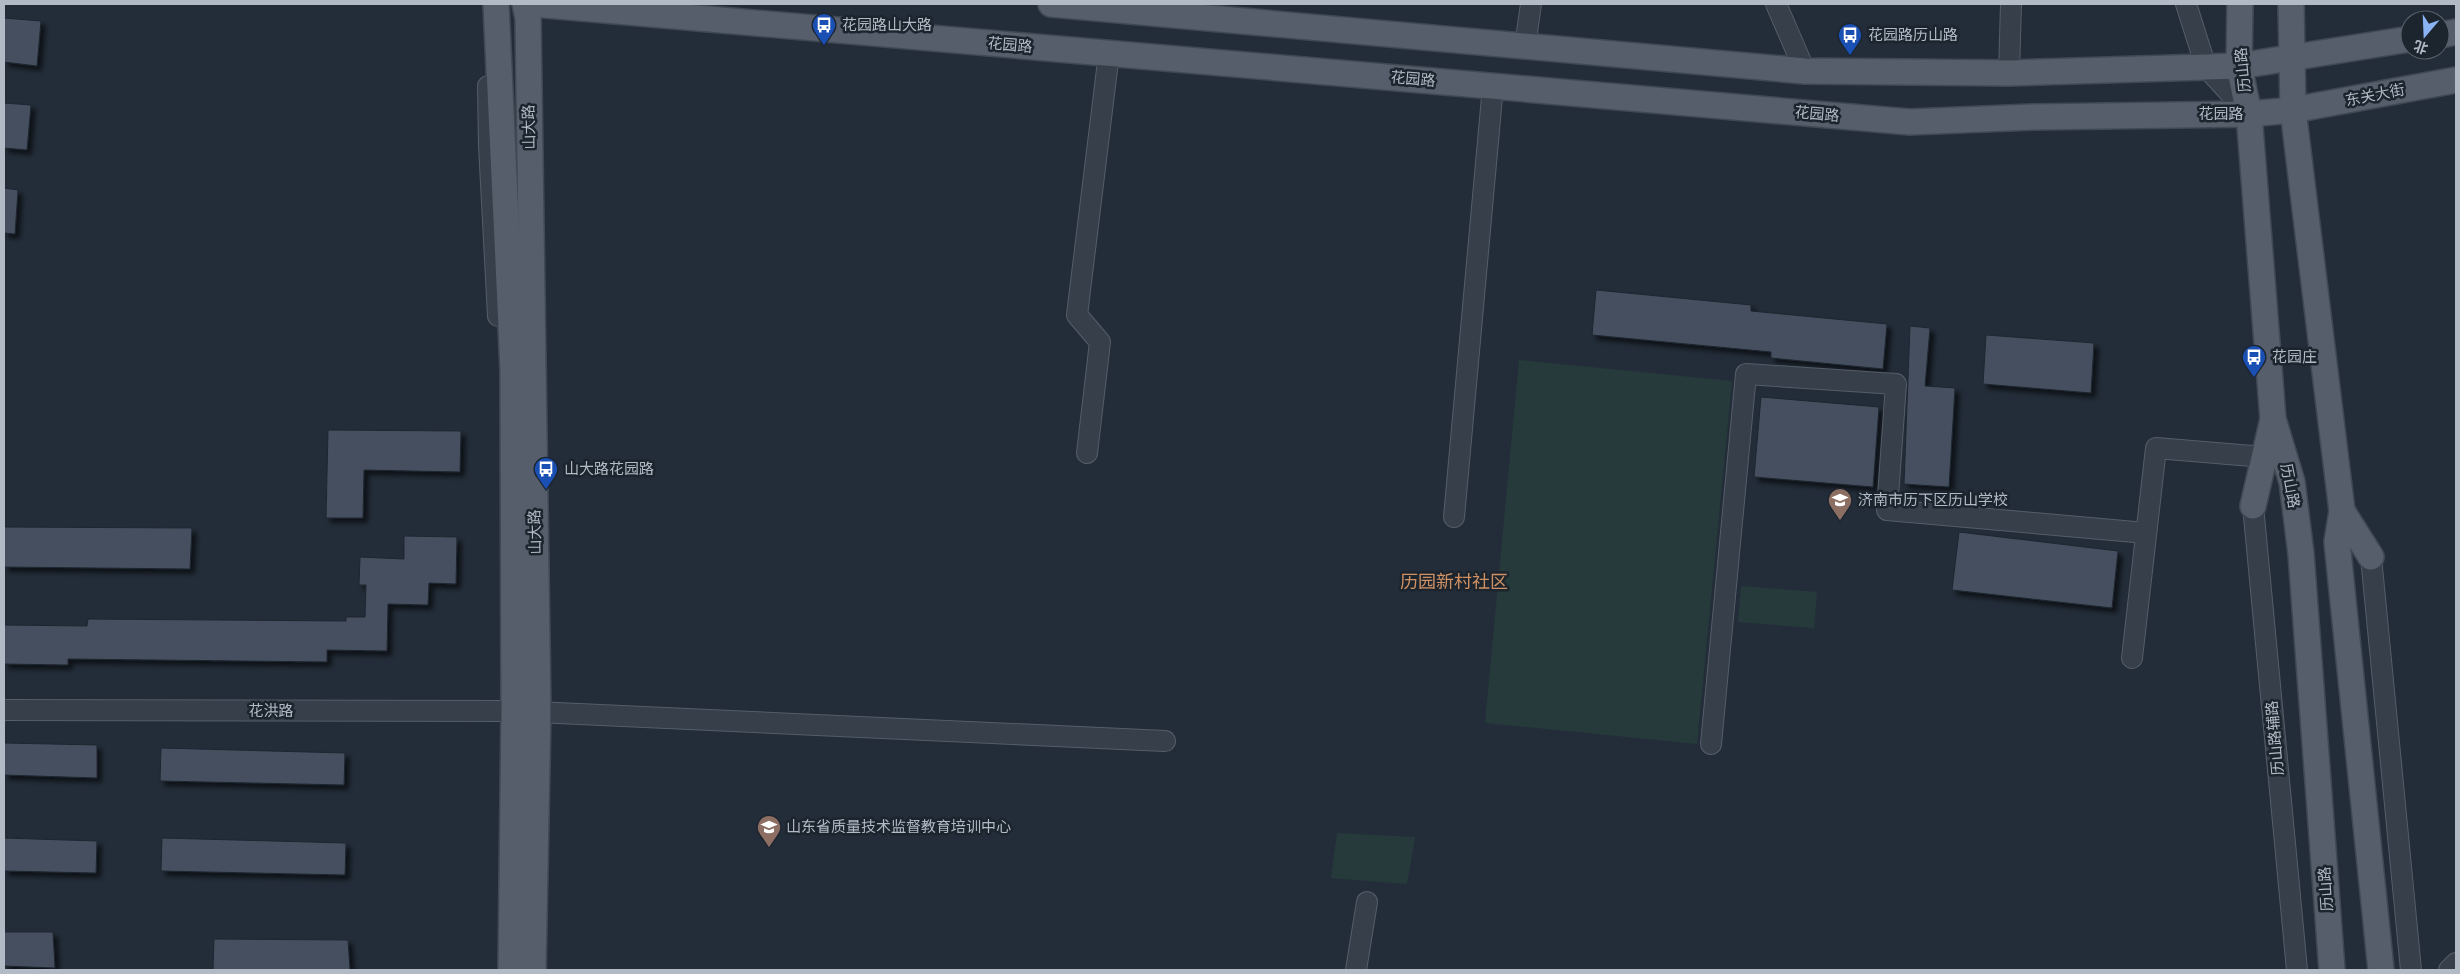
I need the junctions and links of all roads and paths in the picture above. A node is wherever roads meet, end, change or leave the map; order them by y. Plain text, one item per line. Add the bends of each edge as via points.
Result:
1 (526, 4) edge
2 (534, 4) edge
3 (1051, 4) edge
4 (1531, 4) edge
5 (1776, 4) edge
6 (2011, 4) edge
7 (2186, 4) edge
8 (2240, 4) edge
9 (2291, 4) edge
10 (491, 10) edge
11 (2400, 41) edge
12 (1526, 46) junction
13 (1109, 53) junction
14 (2291, 57) junction
15 (2239, 66) junction
16 (2206, 67) junction
17 (1806, 71) junction
18 (2009, 73) junction
19 (2456, 80) edge
20 (1493, 86) junction
21 (2293, 110) junction
22 (2249, 114) junction
23 (2273, 420) junction
24 (1087, 453) dead end
25 (2264, 457) junction
26 (2253, 506) joint
27 (2342, 511) junction
28 (1454, 518) dead end
29 (2146, 533) junction
30 (2371, 557) joint
31 (2132, 658) dead end
32 (4, 710) edge
33 (526, 712) junction
34 (1164, 741) dead end
35 (1711, 744) dead end
36 (1367, 902) dead end
37 (2456, 963) edge
38 (511, 970) edge
39 (533, 970) edge
40 (1356, 970) edge
41 (2297, 970) edge
42 (2332, 970) edge
43 (2381, 970) edge
44 (2411, 970) edge
45 (2449, 970) edge

1 - 33 main road, 山大路
2 - 13 main road, 花园路
3 - 12 main road
4 - 12 street
5 - 17 street
6 - 18 street
7 - 16 street
8 - 15 main road, 历山路
9 - 14 main road
10 - 33 main road, 山大路 via 513,370
11 - 14 main road
12 - 17 main road
13 - 20 main road, 花园路
13 - 24 street via 1078,315 1100,342
14 - 15 main road
14 - 21 main road
15 - 16 main road
15 - 22 main road, 历山路
16 - 18 main road
16 - 22 street
17 - 18 main road
19 - 21 main road, 东关大街
20 - 22 main road, 花园路 via 1910,122
20 - 28 street
21 - 22 main road, 花园路
21 - 27 main road
22 - 23 main road, 历山路
23 - 25 main road
23 - 42 main road, 历山路 via 2292,482 2301,554
25 - 26 main road
25 - 29 street via 2156,448
26 - 41 street, 历山路辅路
27 - 30 main road
27 - 43 main road via 2337,542
29 - 31 street
29 - 35 street via 1887,510 1896,384 1746,374
30 - 44 street
32 - 33 street, 花洪路
33 - 34 street, 花洪路
33 - 38 main road, 山大路
33 - 39 main road, 山大路
36 - 40 street
37 - 45 street

